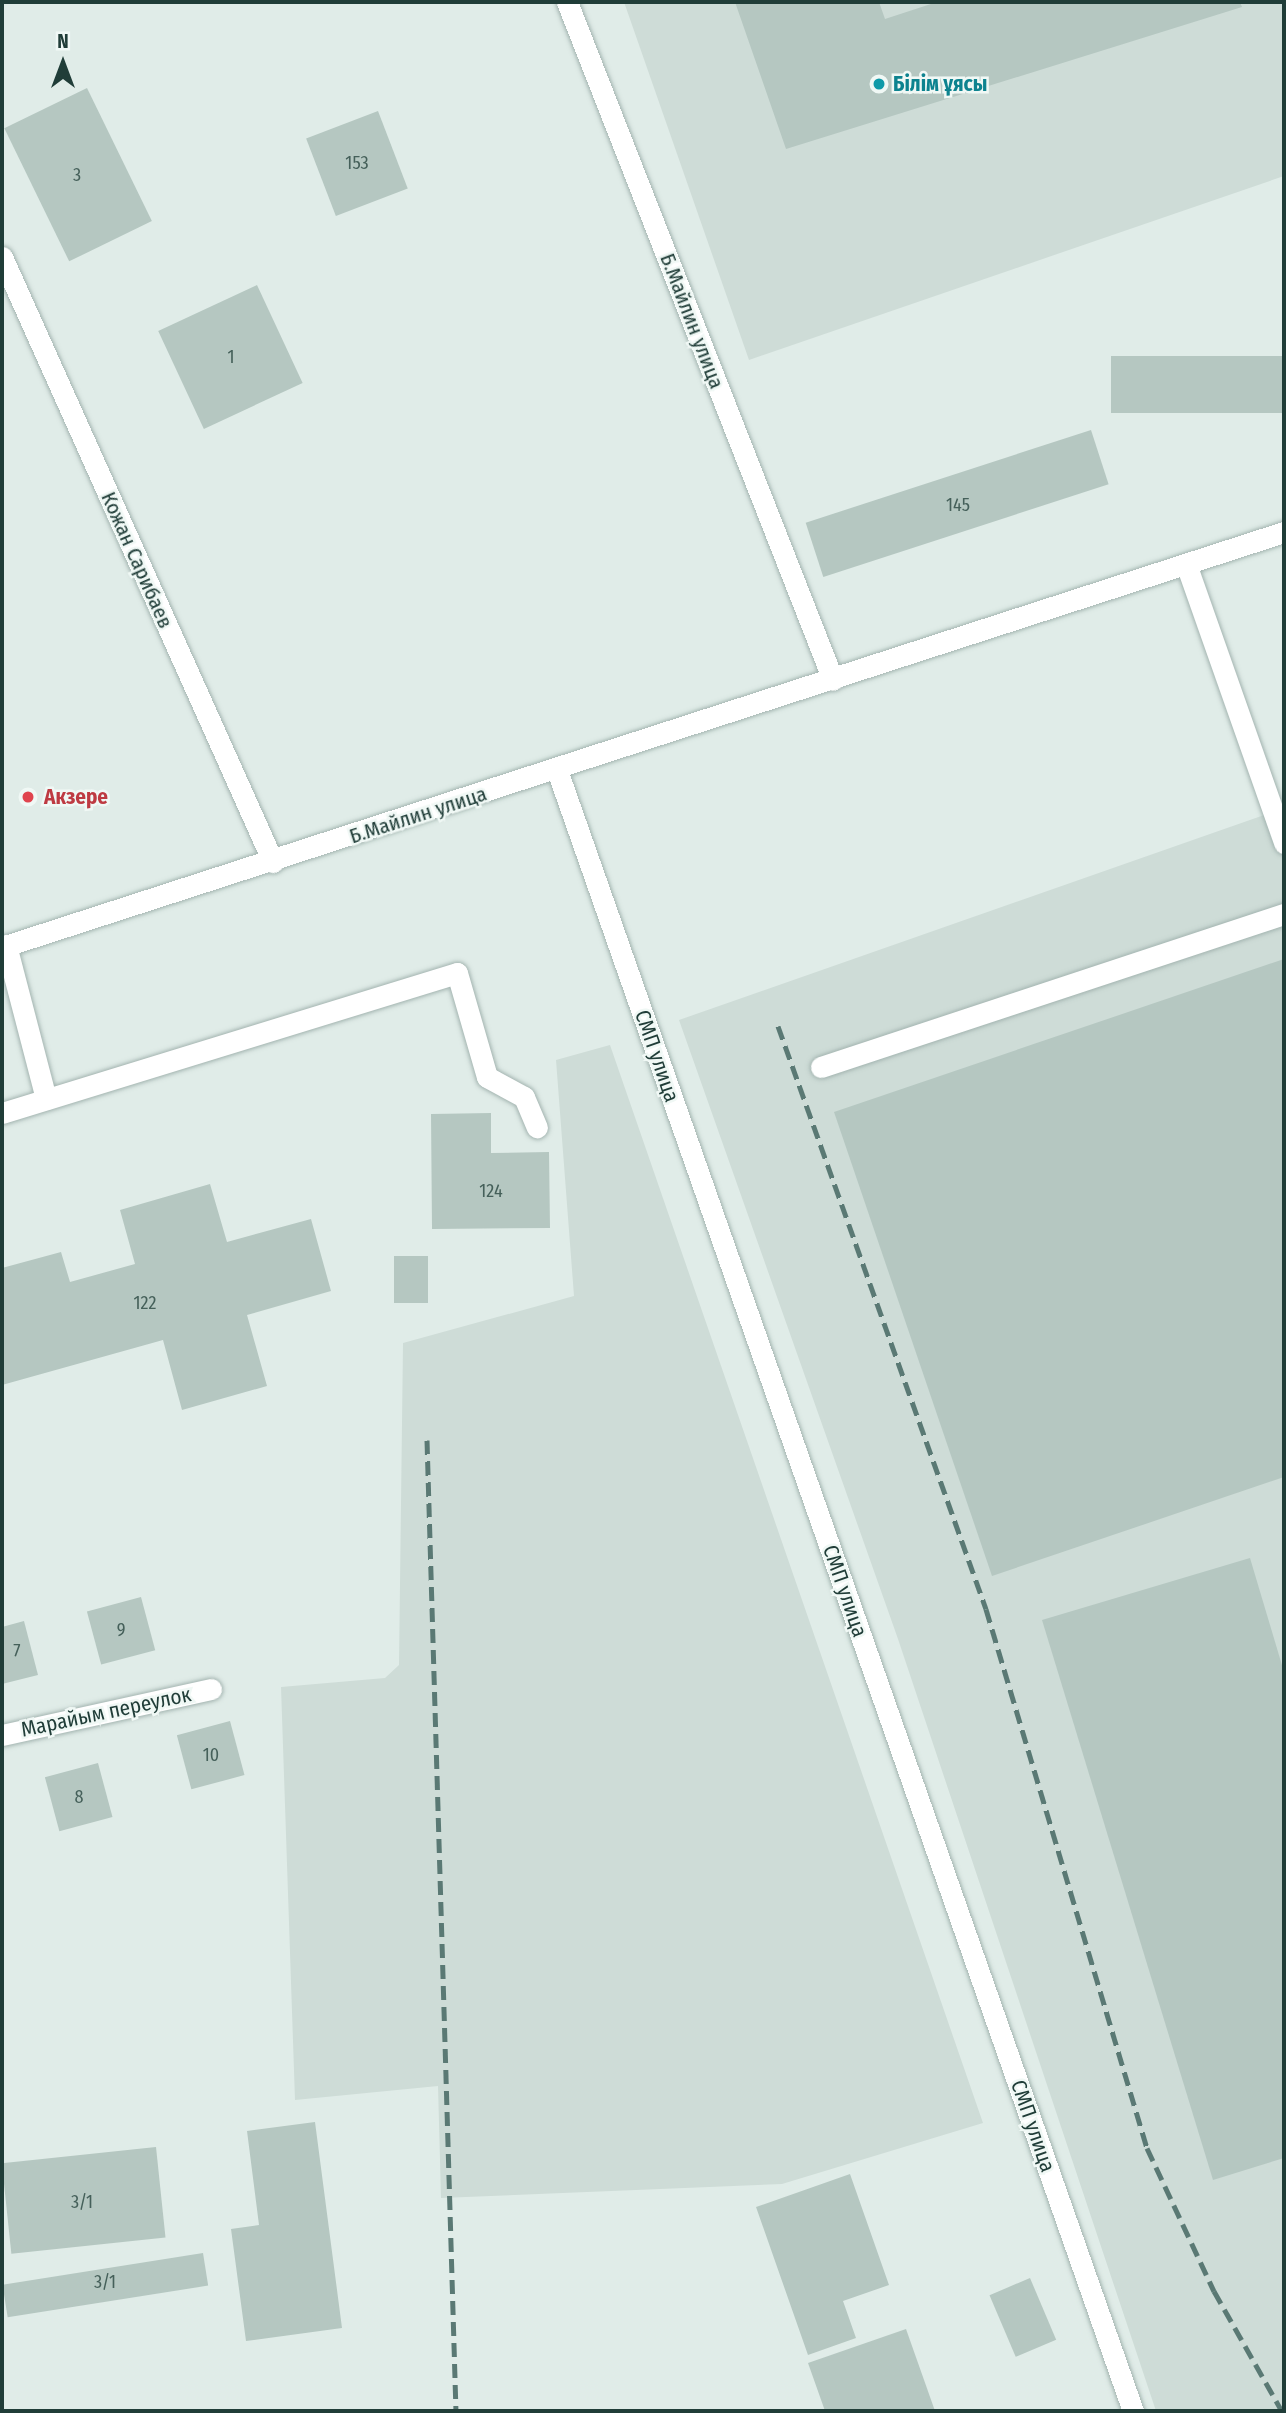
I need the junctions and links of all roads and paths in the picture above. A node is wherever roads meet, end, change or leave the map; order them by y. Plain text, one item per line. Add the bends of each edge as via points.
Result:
1 (567, 2) edge
2 (2, 257) edge
3 (1284, 533) edge
4 (1186, 565) junction
5 (833, 680) junction
6 (557, 770) junction
7 (1284, 843) edge
8 (273, 862) junction
9 (1284, 914) edge
10 (4, 946) edge
11 (821, 1067) dead end
12 (46, 1099) junction
13 (2, 1114) edge
14 (537, 1127) dead end
15 (211, 1689) dead end
16 (2, 1735) edge
17 (1133, 2411) edge

1 - 5 street, Б.Майлин улица
2 - 8 street, Кожан Сарибаев
3 - 4 street, Б.Майлин улица
4 - 5 street, Б.Майлин улица
4 - 7 street
5 - 6 street, Б.Майлин улица
6 - 8 street, Б.Майлин улица
6 - 17 street, СМП улица
8 - 10 street, Б.Майлин улица
9 - 11 street
10 - 12 street
12 - 13 street
12 - 14 street via 457,973 487,1077 524,1097
15 - 16 street, Марайым переулок

